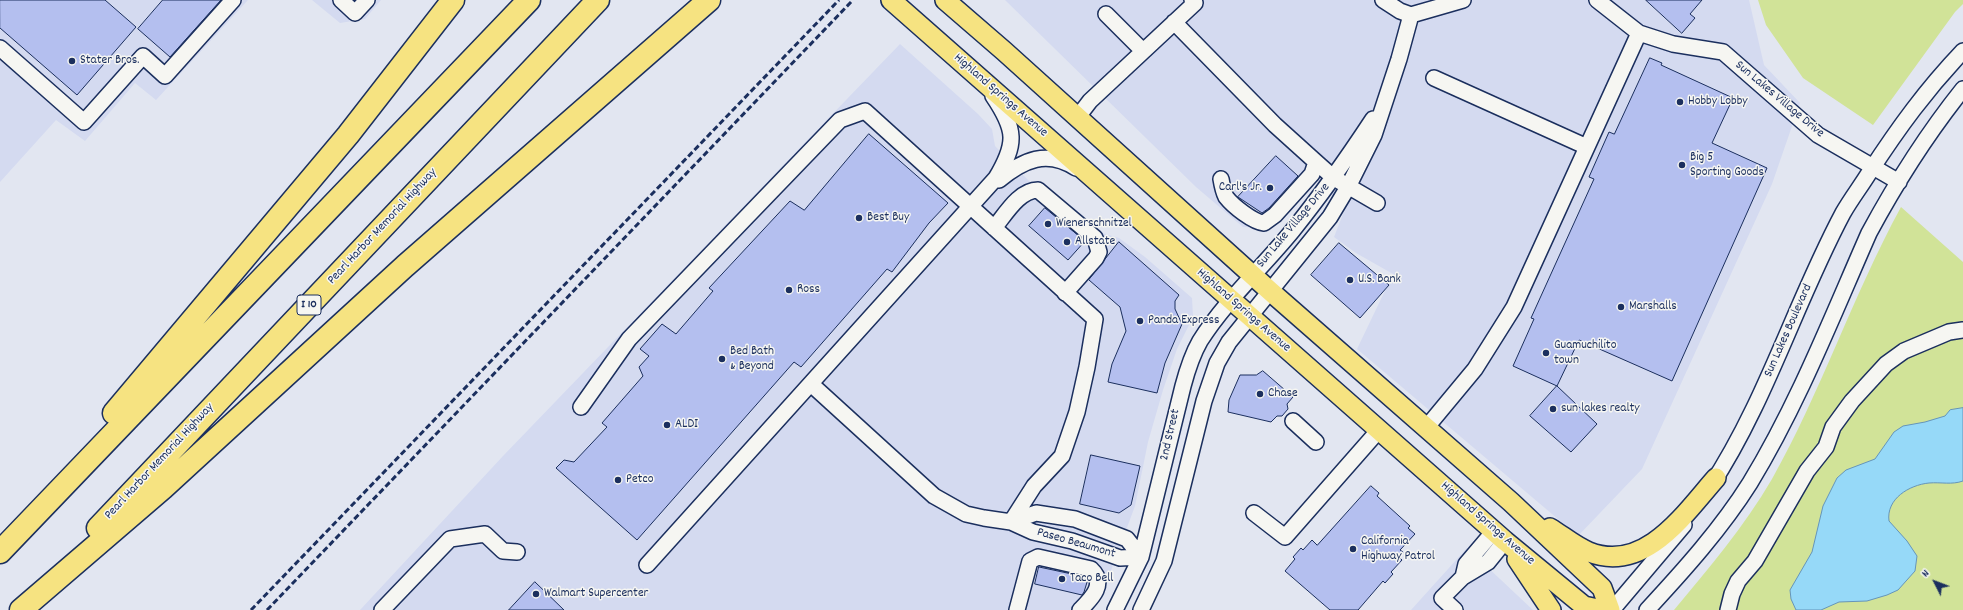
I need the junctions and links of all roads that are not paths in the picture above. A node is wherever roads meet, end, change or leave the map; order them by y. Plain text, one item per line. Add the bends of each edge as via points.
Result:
1 (233, 0) edge
2 (341, 0) edge
3 (367, 0) edge
4 (453, 0) edge
5 (529, 0) edge
6 (598, 0) edge
7 (709, 0) edge
8 (891, 0) edge
9 (945, 0) edge
10 (1192, 0) edge
11 (1383, 0) edge
12 (1463, 0) edge
13 (1597, 0) edge
14 (1106, 14) dead end
15 (1411, 15) junction
16 (1174, 22) junction
17 (1639, 33) junction
18 (0, 48) edge
19 (1143, 51) junction
20 (1963, 51) edge
21 (1434, 78) dead end
22 (982, 81) junction
23 (1963, 89) edge
24 (1383, 104) junction
25 (1077, 118) junction
26 (1587, 147) junction
27 (1316, 162) junction
28 (1873, 167) junction
29 (1334, 178) junction
30 (1221, 179) dead end
31 (1095, 180) junction
32 (1899, 182) junction
33 (1348, 187) junction
34 (984, 192) junction
35 (1377, 203) dead end
36 (972, 206) junction
37 (994, 228) junction
38 (1253, 274) junction
39 (1270, 291) junction
40 (1065, 293) junction
41 (1232, 301) junction
42 (1250, 316) junction
43 (1963, 330) edge
44 (811, 384) junction
45 (581, 407) dead end
46 (1293, 421) dead end
47 (1426, 428) junction
48 (1379, 430) junction
49 (1316, 442) dead end
50 (1716, 478) junction
51 (1510, 502) junction
52 (1254, 513) dead end
53 (1011, 522) junction
54 (1500, 536) junction
55 (0, 547) edge
56 (0, 552) edge
57 (517, 552) dead end
58 (1142, 557) junction
59 (647, 565) dead end
60 (20, 610) edge
61 (382, 610) edge
62 (1017, 610) edge
63 (1080, 610) edge
64 (1115, 610) edge
65 (1142, 610) edge
66 (1455, 610) edge
67 (1551, 610) edge
68 (1602, 610) edge
69 (1611, 610) edge
70 (1647, 610) edge
71 (1728, 610) edge

1 - 18 street via 165,76 143,56 84,122
2 - 3 street via 355,13
4 - 55 highway via 348,135
5 - 56 highway
6 - 60 highway, Pearl Harbor Memorial Highway / I 10
7 - 60 highway via 405,266 163,488
8 - 22 main road, Highland Springs Avenue
9 - 25 main road
10 - 16 street via 1195,3
11 - 15 street
12 - 15 street
13 - 17 street
14 - 19 street
15 - 24 street
16 - 19 street
16 - 27 street via 1275,125
17 - 26 street
17 - 28 street, Sun Lakes Village Drive via 1673,44 1723,52 1818,135
19 - 25 street via 1090,101
20 - 28 street, Sun Lakes Boulevard via 1918,101
21 - 26 street
22 - 31 main road, Highland Springs Avenue
22 - 34 street via 1006,115 1012,140 1008,159
23 - 32 street via 1927,137
24 - 29 street, Sun Lake Village Drive
24 - 33 street, Sun Lake Village Drive via 1374,135
25 - 38 main road
26 - 47 street via 1514,307 1475,369
27 - 29 street
27 - 30 street via 1312,174 1276,215 1264,223 1256,222 1226,197
28 - 32 street, Sun Lakes Village Drive
28 - 50 street, Sun Lakes Boulevard via 1844,212 1772,372
29 - 33 street
29 - 38 street, Sun Lake Village Drive via 1292,232
31 - 34 street via 1064,160 1041,158 1021,163
31 - 41 main road, Highland Springs Avenue
32 - 70 street via 1869,233 1777,436 1749,484 1717,530
33 - 35 street
33 - 39 street, Sun Lake Village Drive via 1330,217
34 - 36 street
36 - 37 street
36 - 44 street
36 - 45 street via 865,111 840,120 628,339
37 - 40 street
37 - 40 street via 1022,195 1030,190 1038,190 1095,238 1098,252 1096,258
38 - 39 main road
38 - 41 street, 2nd Street
39 - 42 street, 2nd Street
39 - 47 main road
40 - 53 street via 1095,319 1078,412 1062,456 1034,486
41 - 42 main road, Highland Springs Avenue
41 - 58 street, 2nd Street via 1200,342 1191,359
42 - 48 main road, Highland Springs Avenue
42 - 65 street, 2nd Street via 1222,353 1209,383 1164,562
43 - 71 street via 1949,332 1904,351 1886,364 1852,401 1833,428 1826,447 1807,471 1755,561 1738,581
44 - 53 street via 934,496 966,514
44 - 59 street
46 - 49 street
47 - 51 main road
48 - 52 street via 1286,538
48 - 54 main road, Highland Springs Avenue
50 - 51 main road via 1652,545 1638,552 1616,556 1588,552
50 - 69 street, Sun Lakes Boulevard via 1673,539
51 - 69 main road via 1602,588
53 - 58 street, Paseo Beaumont via 1033,532 1072,541 1120,558
53 - 58 street, Paseo Beaumont via 1036,513 1075,519 1127,539
54 - 66 street via 1488,562 1463,577 1442,598
54 - 67 main road
54 - 68 main road, Highland Springs Avenue via 1584,606
57 - 61 street via 503,551 485,534 450,539
58 - 64 street, 2nd Street
62 - 63 street via 1030,561 1038,556 1091,569 1096,574 1098,588 1093,598

